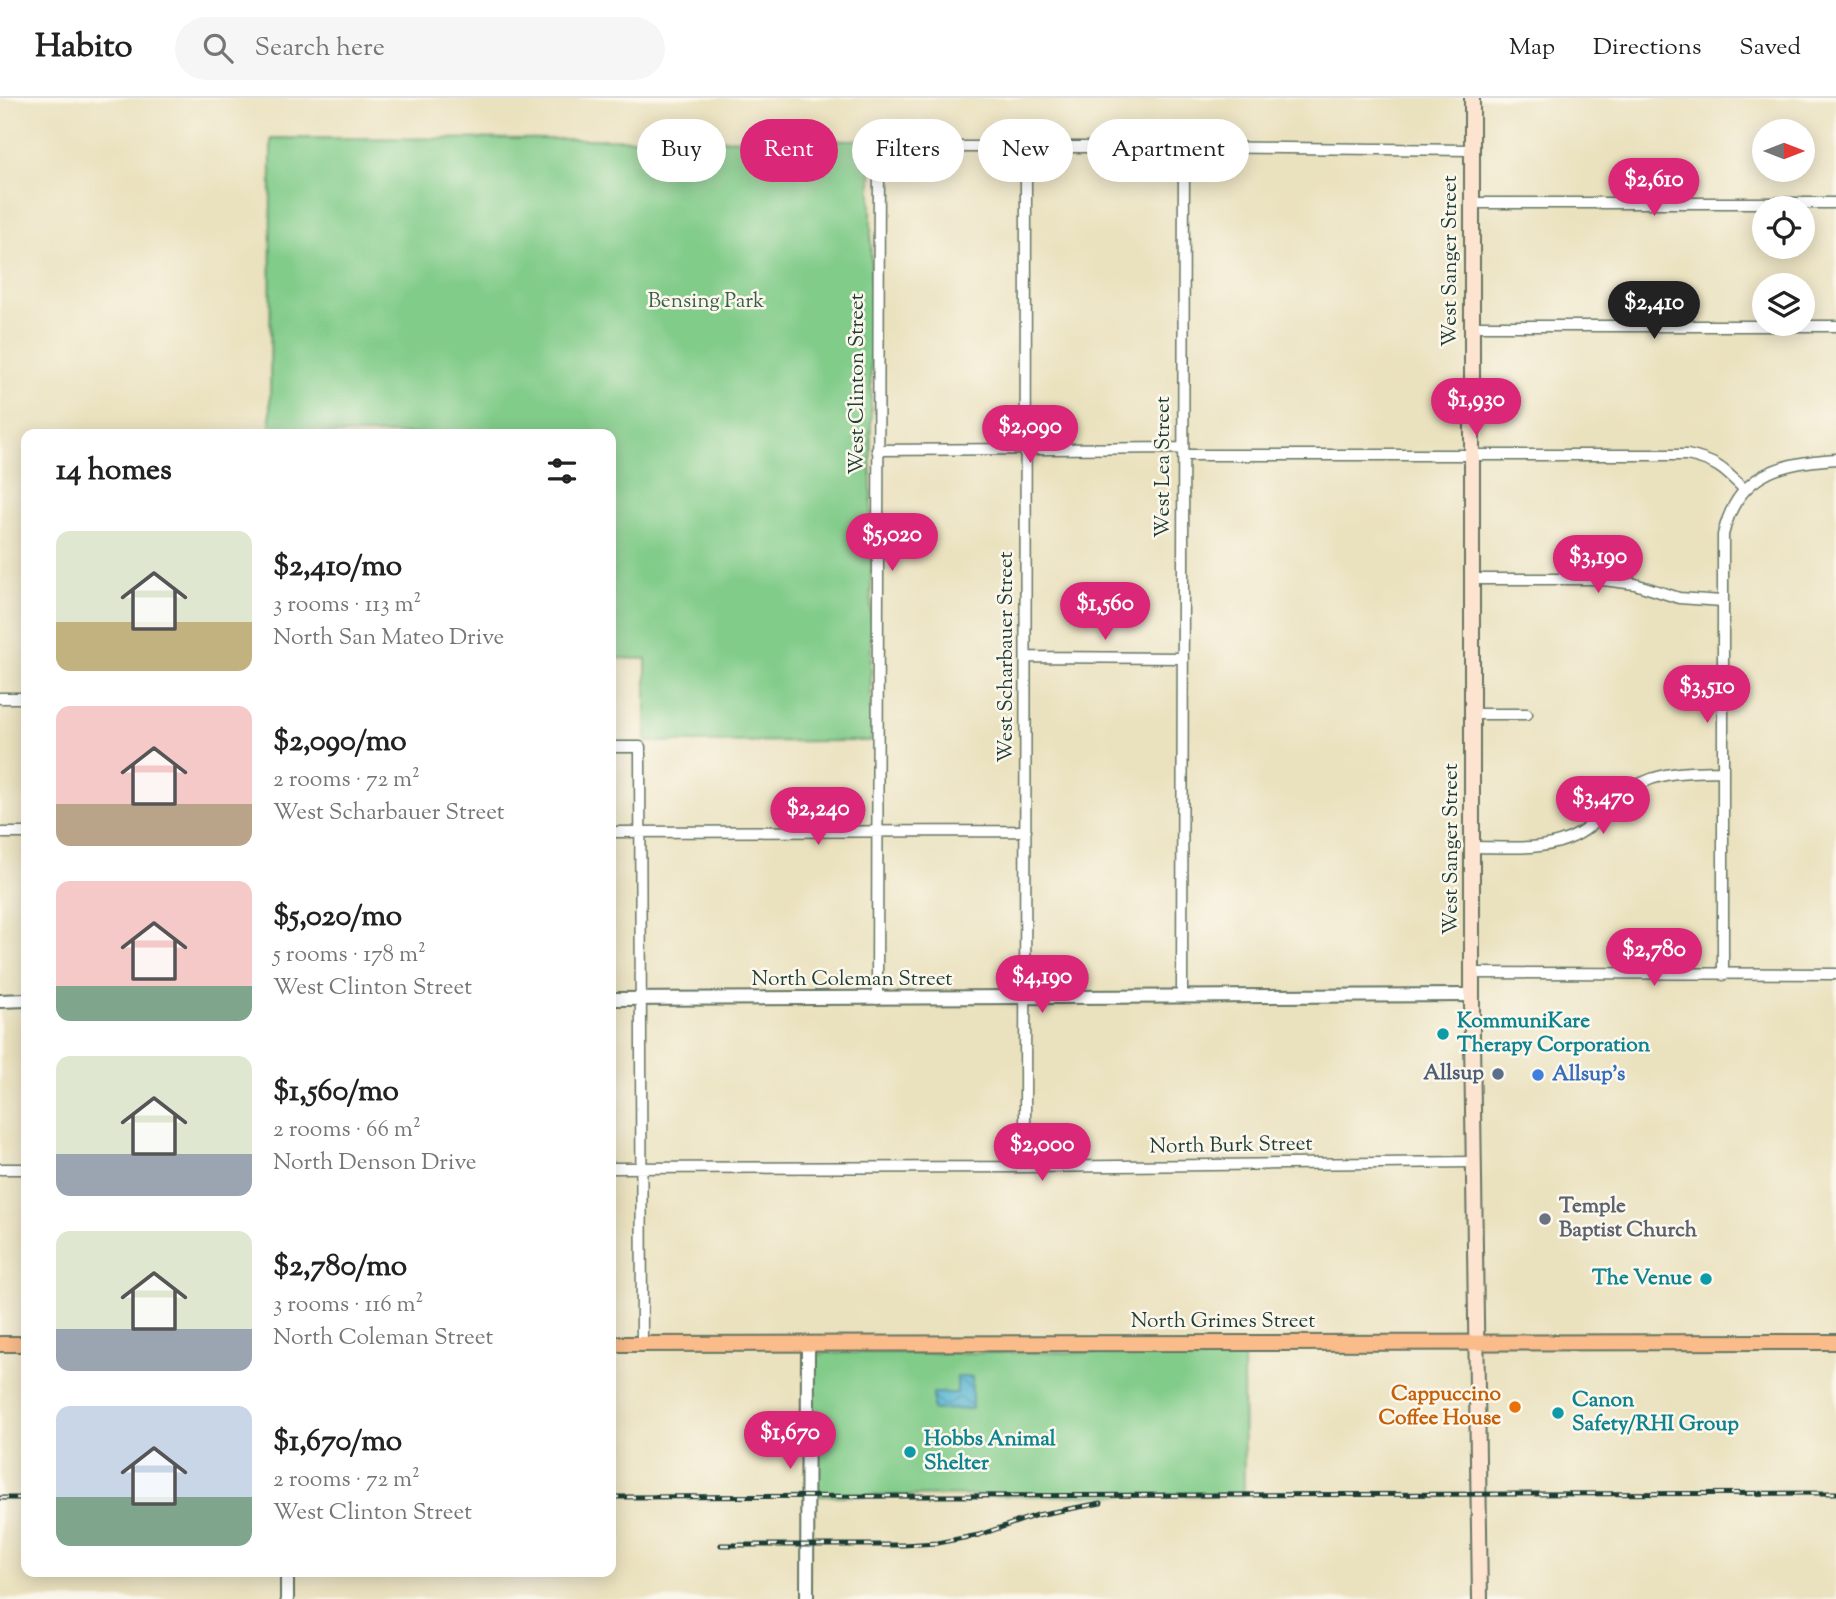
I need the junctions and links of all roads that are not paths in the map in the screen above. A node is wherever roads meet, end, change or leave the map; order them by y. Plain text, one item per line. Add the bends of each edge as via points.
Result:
1 (1472, 98) edge
2 (978, 147) edge
3 (1249, 148) edge
4 (1472, 150) junction
5 (1026, 182) edge
6 (1184, 182) edge
7 (1472, 203) junction
8 (1836, 203) edge
9 (1472, 326) junction
10 (1836, 326) edge
11 (1026, 449) junction
12 (877, 450) junction
13 (1183, 452) junction
14 (1472, 454) junction
15 (1836, 459) edge
16 (1745, 489) junction
17 (1472, 579) junction
18 (1722, 601) junction
19 (1027, 657) junction
20 (1183, 658) junction
21 (0, 698) edge
22 (21, 698) edge
23 (1472, 714) junction
24 (1527, 714) dead end
25 (616, 747) edge
26 (1723, 771) junction
27 (1026, 831) junction
28 (616, 832) edge
29 (640, 832) junction
30 (877, 832) junction
31 (0, 833) edge
32 (21, 833) edge
33 (1473, 847) junction
34 (1473, 973) junction
35 (1836, 974) edge
36 (1723, 975) junction
37 (1472, 995) junction
38 (1182, 997) junction
39 (1025, 998) junction
40 (616, 999) edge
41 (640, 999) junction
42 (877, 999) junction
43 (0, 1000) edge
44 (21, 1000) edge
45 (1474, 1162) junction
46 (1025, 1167) junction
47 (616, 1168) edge
48 (641, 1168) junction
49 (0, 1169) edge
50 (21, 1169) edge
51 (1836, 1342) edge
52 (1475, 1343) junction
53 (0, 1344) edge
54 (21, 1344) edge
55 (616, 1344) edge
56 (642, 1344) junction
57 (808, 1344) junction
58 (287, 1577) edge
59 (287, 1599) edge
60 (807, 1599) edge
61 (1480, 1599) edge

1 - 4 main road, West Sanger Street
2 - 12 street, West Clinton Street via 873,147
3 - 4 street
4 - 7 main road, West Sanger Street
5 - 11 street, West Scharbauer Street
6 - 13 street, West Lea Street
7 - 8 street
7 - 9 main road, West Sanger Street
9 - 10 street
9 - 14 main road, West Sanger Street
11 - 12 street
11 - 13 street
11 - 19 street, West Scharbauer Street
12 - 30 street, West Clinton Street
13 - 14 street
13 - 20 street, West Lea Street
14 - 16 street via 1687,455 1709,460
14 - 17 main road, West Sanger Street
15 - 16 street via 1787,464 1758,477
16 - 18 street via 1726,520
17 - 18 street via 1595,579 1635,584 1679,598
17 - 23 main road, West Sanger Street
18 - 26 street
19 - 20 street
19 - 27 street, West Scharbauer Street
20 - 38 street, West Lea Street
21 - 22 street
23 - 24 street
23 - 33 main road, West Sanger Street
25 - 29 street via 640,747
26 - 33 street via 1649,779 1621,797 1588,829 1558,843
26 - 36 street
27 - 30 street
27 - 39 street, West Scharbauer Street
28 - 29 street
29 - 30 street
29 - 41 street
30 - 42 street, West Clinton Street
31 - 32 street
33 - 34 main road, West Sanger Street
34 - 36 street
34 - 37 main road, West Sanger Street
35 - 36 street
37 - 38 street, North Coleman Street
37 - 45 main road, West Sanger Street
38 - 39 street, North Coleman Street
39 - 42 street, North Coleman Street
39 - 46 street, West Scharbauer Street
40 - 41 street, North Coleman Street
41 - 42 street, North Coleman Street
41 - 48 street
43 - 44 street
45 - 46 street, North Burk Street
45 - 52 main road, West Sanger Street
46 - 48 street, North Burk Street
47 - 48 street, North Burk Street
48 - 56 street
49 - 50 street
51 - 52 main road, North Grimes Street
52 - 57 main road, North Grimes Street
52 - 61 main road, West Sanger Street
53 - 54 main road
55 - 56 main road, North Grimes Street
56 - 57 main road, North Grimes Street
57 - 60 street
58 - 59 street

